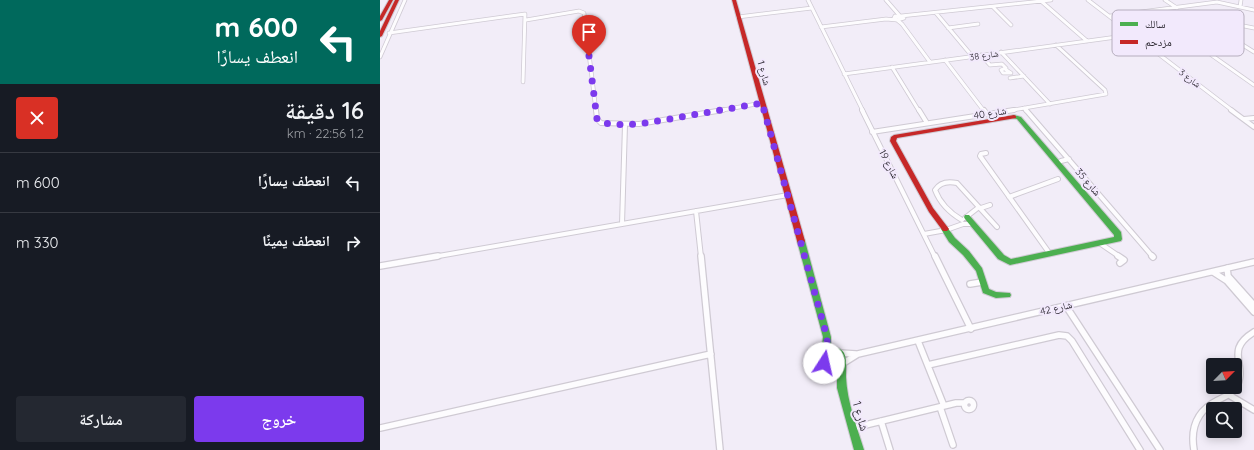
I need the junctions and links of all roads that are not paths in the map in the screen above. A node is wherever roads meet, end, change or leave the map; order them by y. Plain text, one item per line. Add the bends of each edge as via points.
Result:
1 (398, 0) edge
2 (405, 0) edge
3 (734, 0) edge
4 (808, 0) edge
5 (886, 0) edge
6 (1008, 0) edge
7 (1051, 0) edge
8 (1088, 0) edge
9 (1166, 0) edge
10 (1242, 0) edge
11 (1041, 1) junction
12 (385, 3) edge
13 (1013, 4) junction
14 (993, 7) junction
15 (1240, 7) junction
16 (812, 8) junction
17 (1177, 8) junction
18 (1158, 10) edge
19 (1254, 10) edge
20 (895, 12) junction
21 (936, 13) junction
22 (738, 16) junction
23 (1110, 16) edge
24 (902, 17) junction
25 (896, 18) junction
26 (380, 20) edge
27 (526, 20) junction
28 (902, 24) junction
29 (978, 24) dead end
30 (1011, 24) dead end
31 (1244, 26) edge
32 (821, 27) junction
33 (948, 28) junction
34 (1254, 28) edge
35 (389, 33) junction
36 (380, 36) edge
37 (1112, 38) edge
38 (1087, 41) junction
39 (1056, 45) junction
40 (1244, 46) edge
41 (1002, 52) junction
42 (1254, 52) edge
43 (981, 55) junction
44 (972, 56) junction
45 (1162, 56) edge
46 (1213, 56) edge
47 (380, 57) edge
48 (945, 60) junction
49 (930, 62) junction
50 (892, 67) junction
51 (1018, 70) junction
52 (844, 74) junction
53 (1008, 75) junction
54 (1024, 76) junction
55 (1254, 78) edge
56 (1247, 79) junction
57 (523, 82) dead end
58 (1254, 84) edge
59 (762, 103) junction
60 (1050, 104) junction
61 (1024, 108) junction
62 (987, 114) junction
63 (1254, 118) edge
64 (1244, 119) junction
65 (927, 123) junction
66 (626, 125) junction
67 (1254, 127) edge
68 (872, 132) junction
69 (986, 153) dead end
70 (1069, 159) junction
71 (1059, 161) junction
72 (1058, 179) dead end
73 (788, 195) junction
74 (1009, 197) junction
75 (990, 205) dead end
76 (980, 208) junction
77 (696, 211) junction
78 (963, 221) junction
79 (622, 224) junction
80 (997, 227) dead end
81 (946, 230) junction
82 (924, 234) junction
83 (1101, 244) junction
84 (1050, 254) junction
85 (1153, 257) dead end
86 (1254, 262) edge
87 (1120, 263) dead end
88 (380, 266) edge
89 (1227, 268) junction
90 (1213, 272) junction
91 (982, 282) junction
92 (970, 284) dead end
93 (1007, 295) dead end
94 (1254, 305) edge
95 (1066, 306) junction
96 (1254, 312) edge
97 (971, 329) junction
98 (1254, 332) edge
99 (827, 337) junction
100 (918, 340) junction
101 (838, 352) junction
102 (711, 354) junction
103 (826, 354) junction
104 (858, 354) junction
105 (841, 365) junction
106 (928, 365) junction
107 (830, 368) junction
108 (842, 388) junction
109 (1229, 395) junction
110 (965, 403) dead end
111 (942, 407) junction
112 (1254, 410) edge
113 (881, 421) junction
114 (380, 428) edge
115 (853, 428) junction
116 (953, 445) dead end
117 (720, 450) edge
118 (859, 450) edge
119 (890, 450) edge
120 (1140, 450) edge
121 (1160, 450) edge
122 (1194, 450) edge

1 - 36 main road
2 - 35 street
3 - 22 main road, شارع 1
4 - 16 street, شارع 19
5 - 20 street
6 - 13 street
7 - 11 street
8 - 23 street, شارع 3
9 - 17 street
10 - 15 street
11 - 13 street
11 - 38 street
12 - 26 main road
13 - 14 street
14 - 21 street
14 - 30 street
15 - 17 street via 1217,2
15 - 19 street
16 - 22 street
16 - 32 street, شارع 19
17 - 18 street
20 - 24 street
20 - 25 street
21 - 24 street
21 - 33 street
22 - 59 main road, شارع 1
24 - 25 street
24 - 28 street
25 - 28 street
25 - 32 street
27 - 35 street via 526,15 522,14
27 - 57 street
27 - 66 street via 579,11 584,13 598,121
28 - 49 street
29 - 33 street
31 - 34 street
32 - 52 street, شارع 19
33 - 44 street
35 - 47 street
37 - 38 street, شارع 38
38 - 39 street, شارع 38
39 - 41 street, شارع 38
39 - 60 street, شارع 40 via 1105,90 1106,94
40 - 42 street
41 - 43 street, شارع 38
41 - 51 street
43 - 44 street, شارع 38
43 - 53 street via 989,64 1001,64 1006,68 1001,71
44 - 48 street, شارع 38
45 - 64 street, شارع 3
46 - 56 street
48 - 49 street, شارع 38
48 - 62 street
49 - 50 street, شارع 38
50 - 52 street, شارع 38
50 - 65 street
51 - 53 street
51 - 54 street
52 - 68 street, شارع 19
53 - 54 street
54 - 60 street
55 - 56 street
56 - 58 street
59 - 66 street
59 - 73 main road, شارع 1
60 - 61 street, شارع 40
61 - 62 street, شارع 40
61 - 70 street, شارع 35
62 - 65 street, شارع 40
63 - 64 street
64 - 67 street, شارع 3
65 - 68 street, شارع 40
66 - 79 street
68 - 82 street, شارع 19
69 - 74 street via 980,156
70 - 71 street
70 - 85 street, شارع 35
71 - 81 main road via 1017,117 894,137 893,141 927,203
71 - 83 main road via 1118,234 1117,240
72 - 74 street
73 - 77 street
73 - 99 main road, شارع 1
74 - 84 street
75 - 76 street
76 - 78 street
76 - 78 street via 955,182 949,181 938,185 934,190 936,194 952,213
76 - 80 street
77 - 79 street
77 - 102 street
78 - 81 street
78 - 84 main road via 973,224 1007,261
79 - 88 street
81 - 82 street
81 - 91 main road via 979,270
82 - 97 street, شارع 19
83 - 84 main road
83 - 87 street via 1124,259
86 - 89 street, شارع 42
89 - 90 street, شارع 42
89 - 94 street via 1228,276
90 - 95 street, شارع 42
90 - 96 street via 1227,281
91 - 92 street
91 - 93 main road via 986,291 991,294
95 - 97 street, شارع 42
95 - 121 street
97 - 100 street, شارع 42
98 - 109 street via 1244,338 1238,348 1239,381
99 - 101 main road, شارع 1
99 - 103 main road, شارع 1
100 - 104 street, شارع 42
100 - 106 street
101 - 103 main road via 830,351
101 - 104 street, شارع 42
101 - 105 main road via 842,359
102 - 114 street
102 - 117 street
103 - 107 main road via 824,363
104 - 105 street, شارع 42
105 - 107 main road via 835,369
105 - 108 main road, شارع 1
106 - 111 street
106 - 120 street via 1064,335 1072,341
107 - 108 main road, شارع 1
108 - 115 main road, شارع 1
109 - 112 street
109 - 122 street via 1208,405 1197,417 1193,434
110 - 111 street
111 - 113 street
111 - 116 street
113 - 115 street
113 - 119 street
115 - 118 main road, شارع 1

